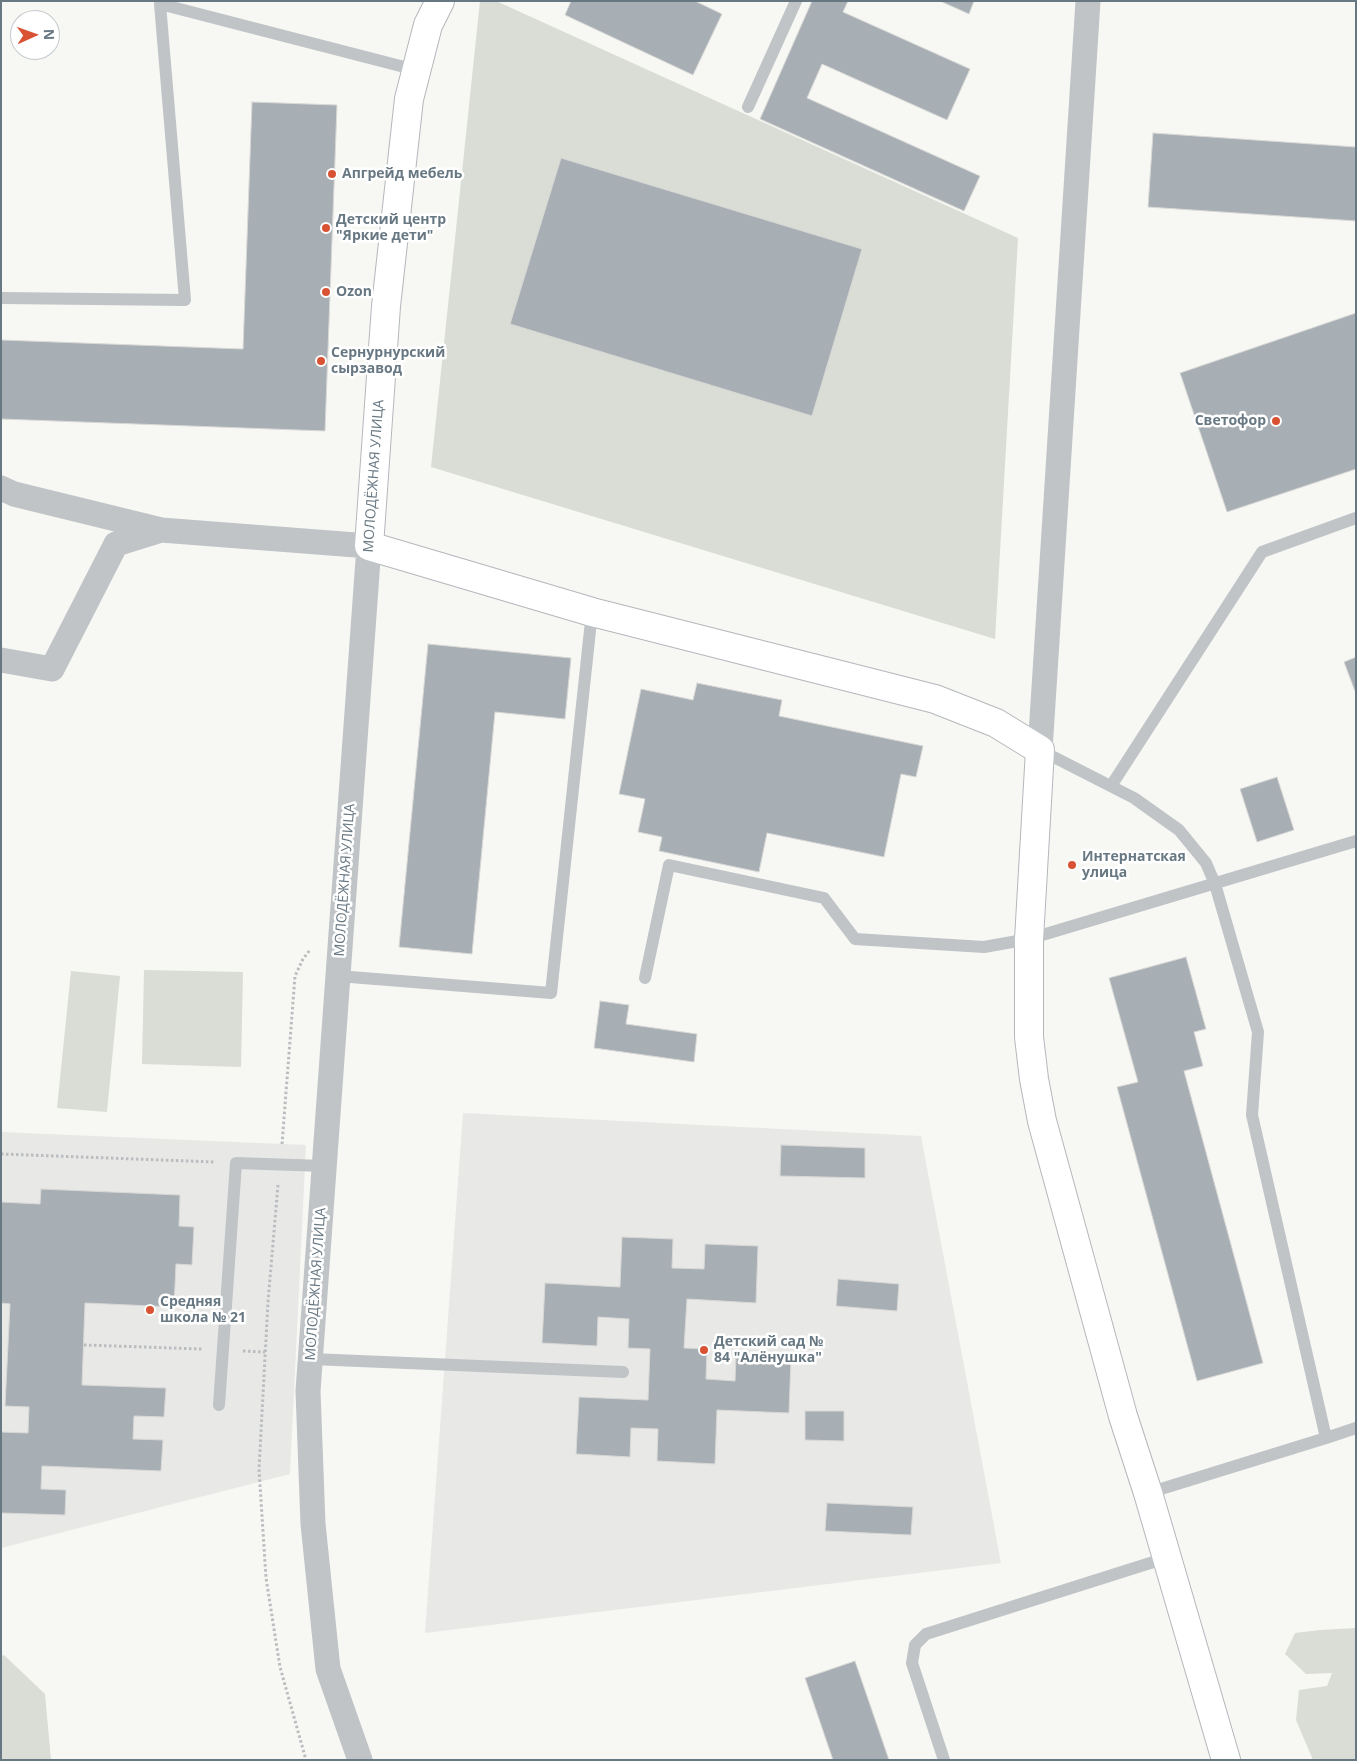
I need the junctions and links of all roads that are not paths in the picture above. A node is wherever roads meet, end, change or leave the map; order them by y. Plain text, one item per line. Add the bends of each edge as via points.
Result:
1 (440, 1) edge
2 (796, 1) edge
3 (1088, 1) edge
4 (161, 2) edge
5 (416, 70) junction
6 (748, 107) dead end
7 (1, 298) edge
8 (1, 488) edge
9 (1356, 518) edge
10 (161, 530) junction
11 (369, 546) junction
12 (592, 612) junction
13 (1, 660) edge
14 (1040, 750) junction
15 (1111, 786) junction
16 (1356, 841) edge
17 (1215, 884) junction
18 (1029, 939) junction
19 (338, 976) junction
20 (645, 978) dead end
21 (324, 1166) junction
22 (311, 1358) junction
23 (623, 1372) dead end
24 (219, 1405) dead end
25 (1356, 1428) edge
26 (1326, 1438) junction
27 (1148, 1493) junction
28 (1166, 1558) junction
29 (355, 1759) edge
30 (944, 1760) edge
31 (1226, 1760) edge

1 - 5 street, МОЛОДЁЖНАЯ УЛИЦА via 428,26
2 - 6 lane
3 - 14 street
4 - 5 lane
4 - 7 lane via 185,300
5 - 11 street, МОЛОДЁЖНАЯ УЛИЦА via 409,99 386,306
8 - 10 street via 14,494
9 - 15 lane via 1262,552
10 - 11 street
10 - 13 street via 116,544 52,669
11 - 12 street
11 - 19 street, МОЛОДЁЖНАЯ УЛИЦА
12 - 14 street via 935,699 996,723
12 - 19 lane via 551,993
14 - 15 lane
14 - 18 street
15 - 17 lane via 1179,830 1206,863
16 - 17 lane
17 - 18 lane
17 - 26 lane via 1258,1032 1252,1115
18 - 20 lane via 984,947 855,939 824,898 669,865
18 - 27 street via 1029,1037 1042,1121 1123,1416
19 - 21 street, МОЛОДЁЖНАЯ УЛИЦА
21 - 22 street, МОЛОДЁЖНАЯ УЛИЦА
21 - 24 lane via 236,1162
22 - 23 lane
22 - 29 street, МОЛОДЁЖНАЯ УЛИЦА via 308,1391 314,1524 328,1669
25 - 26 lane
26 - 27 lane
27 - 28 street
28 - 30 lane via 926,1634 915,1645 912,1663
28 - 31 street

